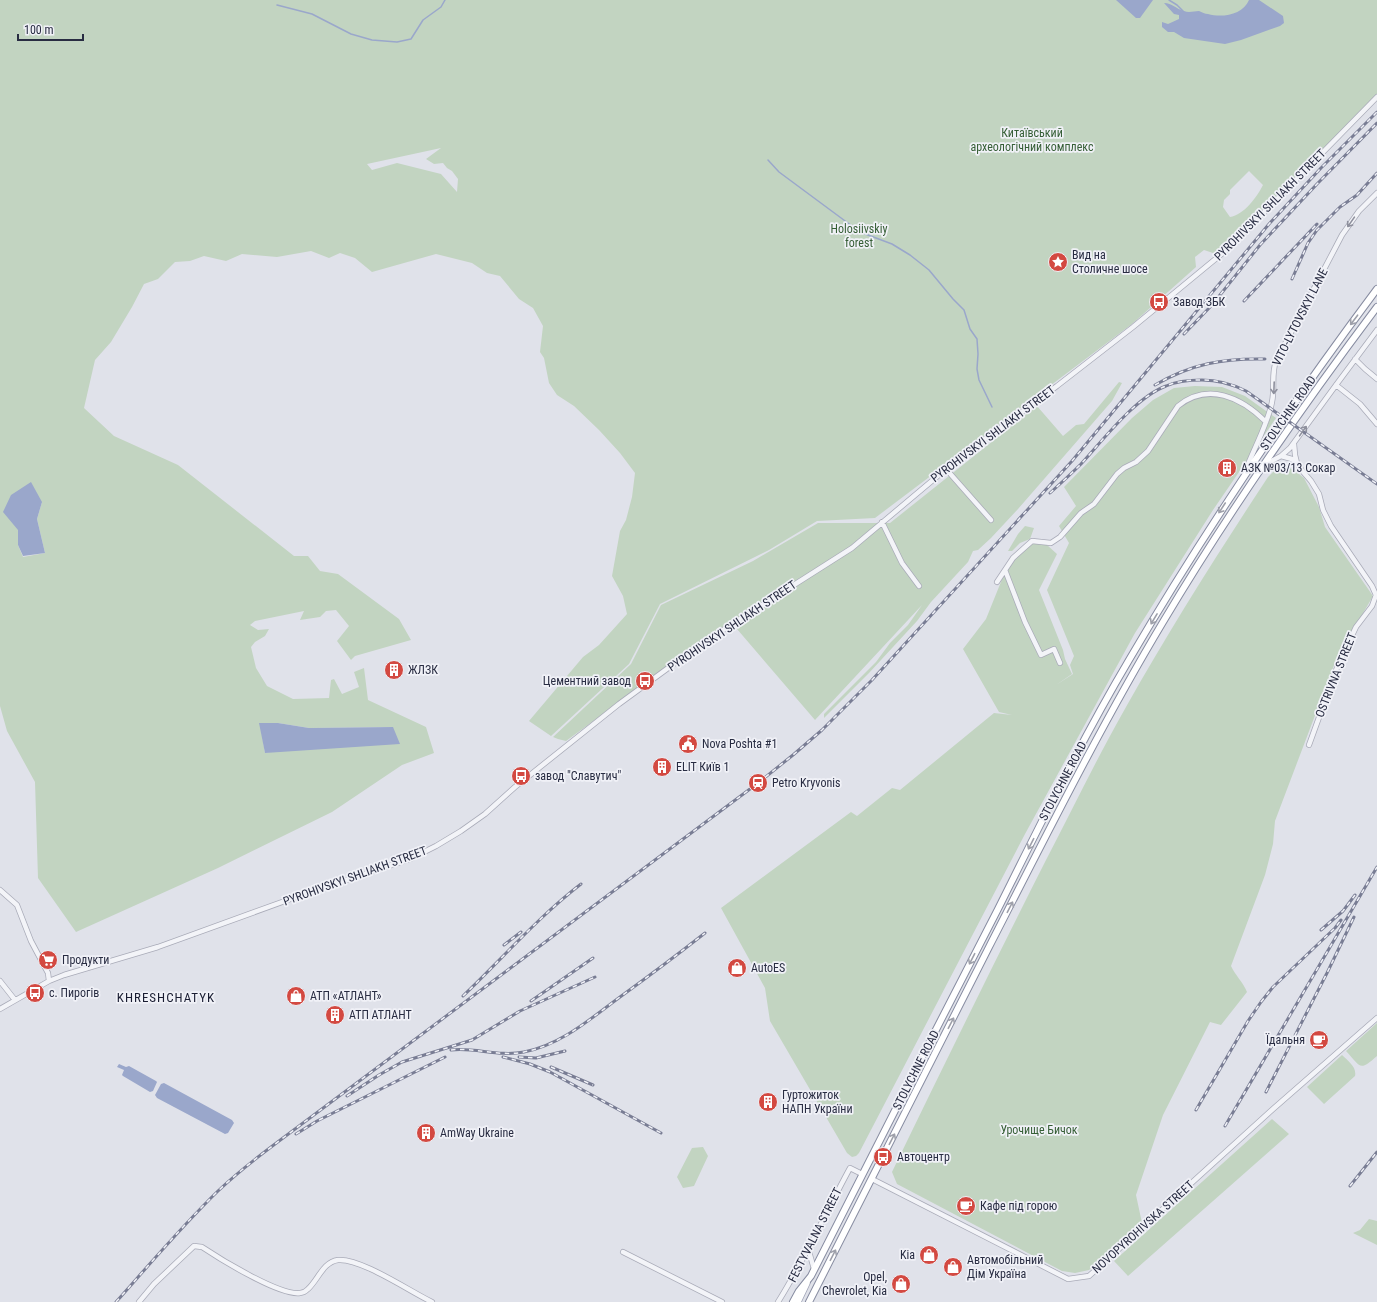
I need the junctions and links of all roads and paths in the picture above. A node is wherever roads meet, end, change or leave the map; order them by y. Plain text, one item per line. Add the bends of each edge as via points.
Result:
1 (1377, 97) edge
2 (1377, 193) edge
3 (1377, 289) edge
4 (1377, 307) edge
5 (1377, 330) edge
6 (1355, 359) junction
7 (1377, 379) edge
8 (1336, 385) junction
9 (1266, 422) junction
10 (1377, 424) edge
11 (1294, 444) junction
12 (1281, 456) junction
13 (1298, 464) junction
14 (1264, 465) junction
15 (946, 469) junction
16 (1244, 476) junction
17 (991, 520) dead end
18 (882, 522) junction
19 (1005, 570) junction
20 (997, 582) dead end
21 (919, 586) dead end
22 (1060, 663) dead end
23 (1309, 745) dead end
24 (0, 890) edge
25 (0, 980) edge
26 (50, 981) junction
27 (15, 1000) junction
28 (0, 1009) edge
29 (1377, 1018) edge
30 (862, 1174) junction
31 (872, 1179) junction
32 (808, 1248) junction
33 (623, 1252) dead end
34 (814, 1269) junction
35 (810, 1276) junction
36 (138, 1302) edge
37 (432, 1302) edge
38 (722, 1302) edge
39 (778, 1302) edge
40 (793, 1302) edge
41 (798, 1302) edge
42 (809, 1302) edge

1 - 15 street, PYROHIVSKYI SHLIAKH STREET via 1224,252 1133,327
2 -> 9 street, VITO-LYTOVSKYI LANE via 1362,207 1342,235 1276,361 1273,372 1273,397
3 -> 16 highway, STOLYCHNE ROAD via 1322,362
4 - 14 highway, STOLYCHNE ROAD
5 - 6 street
6 - 7 street
6 - 8 street
8 - 10 street via 1360,404
11 -> 8 street
9 - 16 street, VITO-LYTOVSKYI LANE
9 - 19 street via 1248,408 1222,394 1204,394 1184,401 1148,451 1116,474 1094,504 1081,513 1060,537 1051,543 1032,541 1013,558
11 - 12 street
11 - 13 street, OSTRIVNA STREET
12 - 13 street, OSTRIVNA STREET via 1292,458
12 - 14 street
13 - 23 street, OSTRIVNA STREET via 1319,494 1331,526 1376,595 1372,606 1356,627 1338,665
31 -> 14 highway, STOLYCHNE ROAD via 1110,716 1187,583
15 - 17 street
15 - 18 street, PYROHIVSKYI SHLIAKH STREET
16 -> 30 highway, STOLYCHNE ROAD via 1113,687
18 - 21 street via 902,563
18 - 26 street, PYROHIVSKYI SHLIAKH STREET via 852,548 701,644 619,704 485,814 436,846 410,859 158,947
19 - 20 street
19 - 22 street via 1041,655 1054,650
24 - 26 street via 17,904 30,941
25 - 27 street
26 - 27 street, PYROHIVSKYI SHLIAKH STREET
27 - 28 street, PYROHIVSKYI SHLIAKH STREET
29 - 31 street, NOVOPYROHIVSKA STREET via 1089,1276 1068,1279
30 - 32 street, FESTYVALNA STREET via 850,1168
30 - 34 highway, STOLYCHNE ROAD
42 -> 31 highway, STOLYCHNE ROAD
32 - 34 street
32 - 39 street, FESTYVALNA STREET
33 - 38 street
34 - 35 highway, STOLYCHNE ROAD
35 - 40 highway
35 - 41 main road, STOLYCHNE ROAD
36 - 37 street via 194,1246 202,1247 235,1268 290,1292 306,1291 331,1262 343,1261 358,1264 378,1273

